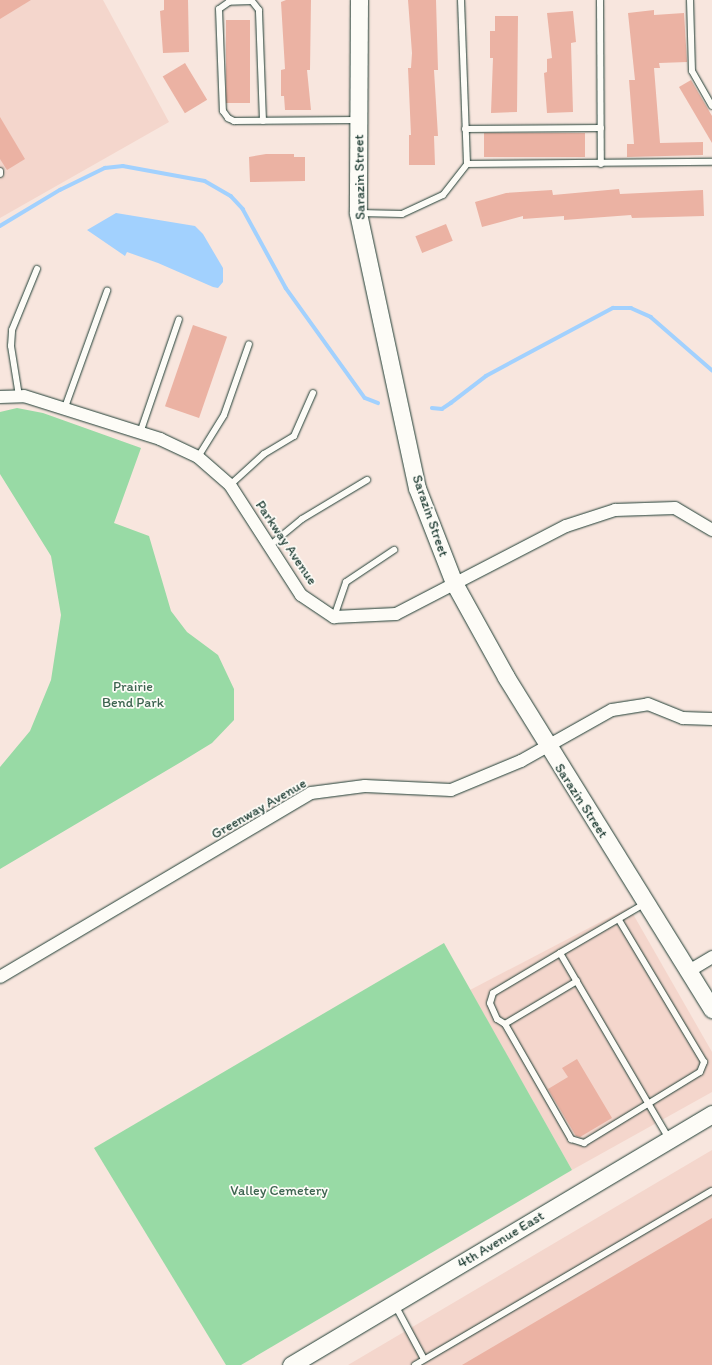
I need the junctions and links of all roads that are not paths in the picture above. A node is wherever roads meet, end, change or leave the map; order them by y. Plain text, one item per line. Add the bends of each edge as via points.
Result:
1 (359, 0) edge
2 (460, 0) edge
3 (600, 0) edge
4 (690, 0) edge
5 (712, 106) edge
6 (359, 120) junction
7 (263, 121) junction
8 (601, 128) junction
9 (465, 129) junction
10 (712, 162) edge
11 (466, 164) junction
12 (601, 164) junction
13 (358, 213) junction
14 (37, 268) dead end
15 (107, 291) dead end
16 (179, 319) dead end
17 (249, 344) dead end
18 (313, 393) dead end
19 (19, 396) junction
20 (0, 397) edge
21 (64, 410) junction
22 (140, 433) junction
23 (198, 457) junction
24 (367, 480) dead end
25 (230, 485) junction
26 (712, 530) edge
27 (268, 547) junction
28 (394, 550) dead end
29 (454, 584) junction
30 (334, 617) junction
31 (712, 719) edge
32 (546, 746) junction
33 (646, 903) junction
34 (619, 920) junction
35 (560, 953) junction
36 (712, 957) edge
37 (689, 971) junction
38 (0, 977) edge
39 (577, 981) junction
40 (712, 1009) edge
41 (505, 1024) junction
42 (648, 1102) junction
43 (712, 1114) edge
44 (670, 1140) junction
45 (712, 1191) edge
46 (394, 1304) junction
47 (424, 1359) junction
48 (291, 1365) edge
49 (415, 1365) edge

1 - 6 street, Sarazin Street
2 - 9 lane
3 - 8 lane
4 - 5 lane via 692,71
6 - 7 lane
6 - 13 street, Sarazin Street
7 - 7 lane via 234,121 223,111 219,9 229,2 252,1 259,10
8 - 9 lane
8 - 12 lane
9 - 11 lane
10 - 12 lane
11 - 12 lane
11 - 13 lane via 443,195 402,214
13 - 29 street, Sarazin Street via 418,488
14 - 19 lane via 12,330 11,346
15 - 21 lane
16 - 22 lane
17 - 23 lane via 221,420
18 - 25 lane via 294,436 264,454
19 - 20 street, Parkway Avenue
19 - 21 street, Parkway Avenue
21 - 22 street, Parkway Avenue
22 - 23 street, Parkway Avenue
23 - 25 street, Parkway Avenue
24 - 27 lane via 302,519
25 - 27 street, Parkway Avenue
26 - 29 street via 674,508 615,510 566,526
27 - 30 street, Parkway Avenue via 301,595
28 - 30 lane via 346,582
29 - 30 street via 396,614
29 - 32 street, Sarazin Street
31 - 32 street, Greenway Avenue via 683,718 648,704 612,710
32 - 33 street, Sarazin Street
32 - 38 street, Greenway Avenue via 521,761 451,790 365,786 311,793
33 - 34 lane
33 - 37 street, Sarazin Street
34 - 35 lane
34 - 42 lane via 704,1062 700,1072
35 - 39 lane
35 - 41 lane via 493,993 490,1002 497,1019
36 - 37 street
37 - 40 street, Sarazin Street
39 - 41 lane
39 - 42 lane
41 - 42 lane via 571,1139 584,1143
42 - 44 lane
43 - 44 street, 4th Avenue East
44 - 46 street, 4th Avenue East
45 - 47 lane
46 - 47 lane
46 - 48 street, 4th Avenue East
47 - 49 lane

